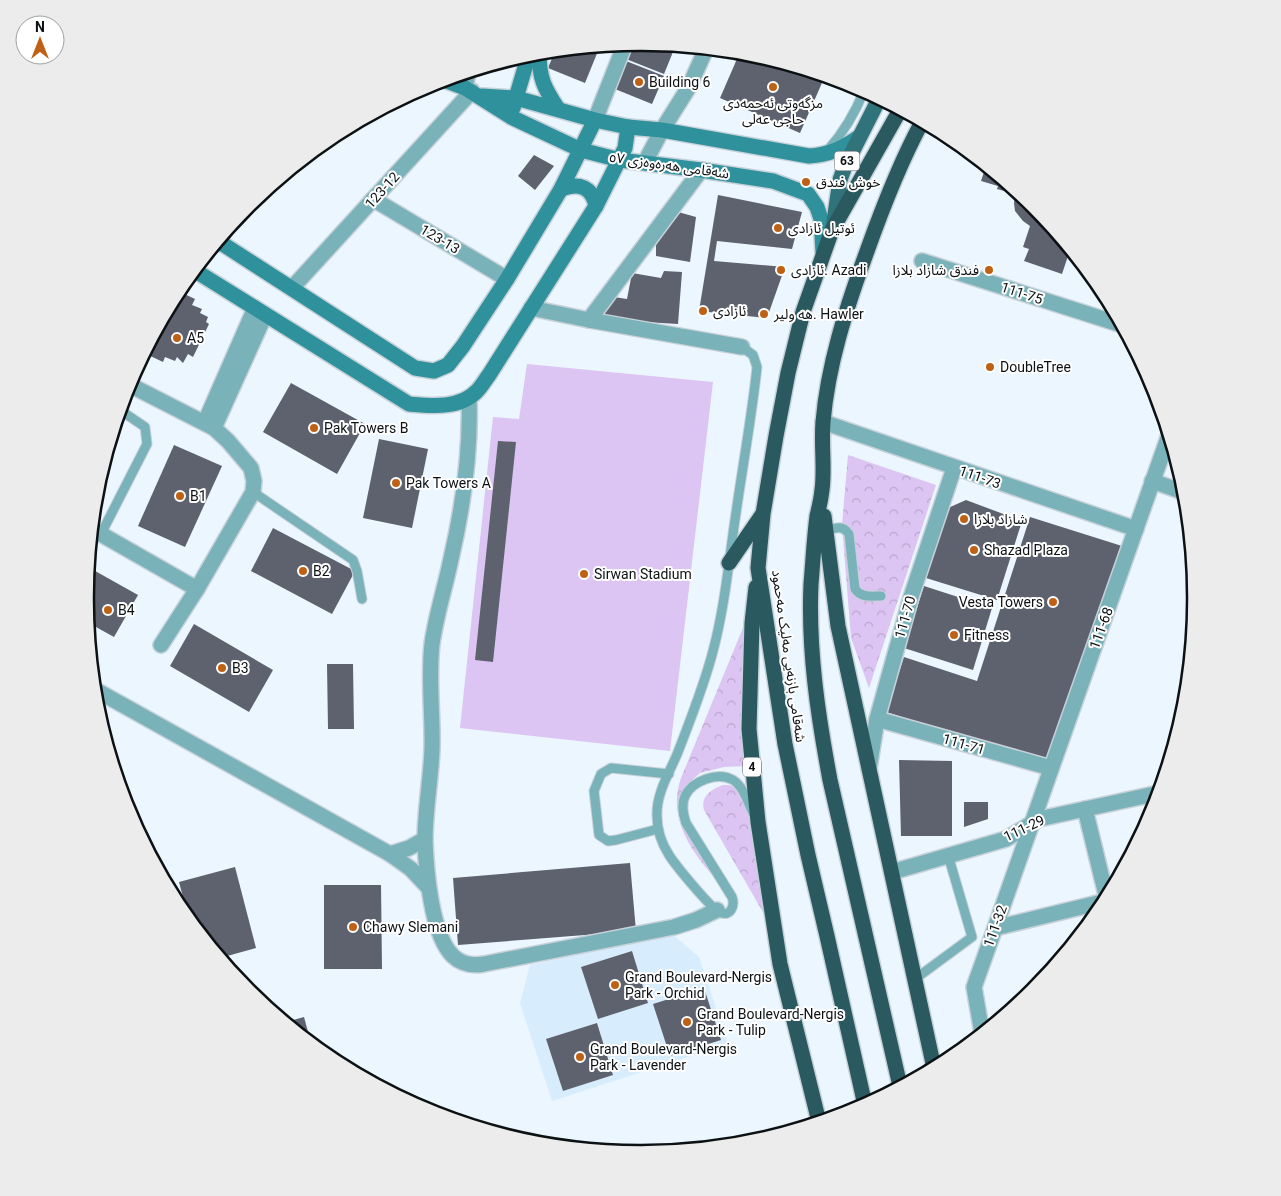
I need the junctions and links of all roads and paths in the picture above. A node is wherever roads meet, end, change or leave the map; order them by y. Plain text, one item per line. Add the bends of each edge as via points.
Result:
1 (622, 52) edge
2 (703, 55) edge
3 (539, 61) edge
4 (527, 64) edge
5 (469, 79) edge
6 (454, 84) edge
7 (472, 92) junction
8 (516, 98) junction
9 (861, 98) edge
10 (876, 105) edge
11 (558, 109) junction
12 (897, 116) edge
13 (511, 117) junction
14 (595, 120) junction
15 (628, 127) junction
16 (919, 128) edge
17 (662, 130) junction
18 (859, 137) junction
19 (581, 150) junction
20 (824, 155) junction
21 (620, 160) junction
22 (645, 162) junction
23 (701, 170) junction
24 (561, 188) junction
25 (373, 199) junction
26 (596, 206) junction
27 (832, 230) junction
28 (224, 245) edge
29 (824, 252) junction
30 (922, 261) dead end
31 (200, 274) edge
32 (507, 279) junction
33 (292, 288) junction
34 (531, 308) junction
35 (260, 312) junction
36 (589, 320) junction
37 (1113, 323) edge
38 (742, 348) joint
39 (136, 388) edge
40 (469, 398) junction
41 (126, 414) edge
42 (823, 422) junction
43 (210, 425) junction
44 (1165, 445) edge
45 (954, 468) junction
46 (1152, 481) junction
47 (822, 489) junction
48 (1177, 490) edge
49 (252, 492) junction
50 (763, 514) junction
51 (98, 529) edge
52 (1136, 529) junction
53 (825, 532) junction
54 (97, 533) edge
55 (729, 564) junction
56 (758, 568) junction
57 (197, 590) junction
58 (881, 596) dead end
59 (362, 599) dead end
60 (161, 645) dead end
61 (102, 694) edge
62 (877, 719) junction
63 (1051, 768) junction
64 (869, 770) junction
65 (669, 774) junction
66 (1150, 795) edge
67 (1085, 809) junction
68 (1033, 821) junction
69 (758, 822) junction
70 (658, 829) junction
71 (425, 838) junction
72 (390, 854) junction
73 (948, 855) junction
74 (892, 872) junction
75 (428, 887) junction
76 (1103, 888) edge
77 (1094, 903) edge
78 (717, 910) junction
79 (995, 928) junction
80 (915, 979) junction
81 (981, 1026) edge
82 (932, 1060) edge
83 (898, 1079) edge
84 (863, 1097) edge
85 (817, 1115) edge

1 - 14 street
2 - 17 street via 689,87
3 - 11 street via 540,78
4 - 8 street
5 - 7 street
6 - 7 street, شەقامی هەرەوەزی ٥٧
7 - 8 street, شەقامی هەرەوەزی ٥٧
7 - 13 street, شەقامی هەرەوەزی ٥٧
7 - 25 street, 123-12
8 - 11 street, شەقامی هەرەوەزی ٥٧
8 - 13 street
9 - 20 lane via 843,134
10 - 18 main road, 63
11 - 14 street, شەقامی هەرەوەزی ٥٧
12 - 27 highway, شەقامی بازنەیی مەلیک مەحمود
13 - 19 street, شەقامی هەرەوەزی ٥٧
14 - 15 street, شەقامی هەرەوەزی ٥٧
14 - 19 street
15 - 17 street, شەقامی هەرەوەزی ٥٧
15 - 21 street
16 - 42 highway, شەقامی بازنەیی مەلیک مەحمود via 880,214 842,323
17 - 20 street, شەقامی هەرەوەزی ٥٧ via 809,156
17 - 22 street
18 - 20 street, شەقامی هەرەوەزی ٥٧
18 - 27 main road, 63 via 840,180
19 - 21 street, شەقامی هەرەوەزی ٥٧
19 - 24 street
21 - 22 street, شەقامی هەرەوەزی ٥٧
21 - 26 street
22 - 23 street, شەقامی هەرەوەزی ٥٧
23 - 29 street, شەقامی هەرەوەزی ٥٧ via 773,181 808,194 821,219
23 - 36 street
24 - 26 street via 570,185 588,190
24 - 32 street
25 - 32 street, 123-13
25 - 33 street, 123-12
26 - 34 street
27 - 29 highway, شەقامی بازنەیی مەلیک مەحمود
28 - 33 street
29 - 50 highway, شەقامی بازنەیی مەلیک مەحمود via 803,312 788,373
30 - 37 street, 111-75
31 - 35 street
32 - 33 street via 448,365 434,371 415,368
34 - 36 street
34 - 40 street via 478,391
35 - 40 street via 410,404 440,407
35 - 43 street
36 - 38 street
38 - 55 lane via 753,355 757,366
39 - 43 street
40 - 71 street via 469,437 462,500 432,647 432,748
41 - 51 lane via 145,427 147,444
42 - 45 street, 111-73
42 - 47 highway, شەقامی بازنەیی مەلیک مەحمود
43 - 49 street via 251,468
44 - 46 street, 111-68
45 - 52 street, 111-73
45 - 62 street, 111-70 via 910,598
46 - 48 street
46 - 52 street, 111-68
47 - 53 highway
47 - 83 highway, شەقامی بازنەیی مەلیک مەحمود via 811,586 811,634 818,704 830,780
49 - 57 street
49 - 59 lane via 353,560
50 - 55 highway
50 - 56 highway, شەقامی بازنەیی مەلیک مەحمود
52 - 63 street, 111-68
53 - 58 lane via 838,526 845,529 849,534 855,588 865,596
53 - 64 highway via 838,626
54 - 57 street
55 - 65 lane via 708,668
56 - 69 highway, 4 via 749,690 749,729
56 - 84 highway, شەقامی بازنەیی مەلیک مەحمود via 785,744
57 - 60 street
61 - 72 street
62 - 63 street, 111-71
62 - 64 street, 111-70
63 - 68 street, 111-68
64 - 74 highway
65 - 70 lane via 659,794
65 - 70 lane via 611,768 601,774 594,791 599,835 608,841
66 - 67 street, 111-29
67 - 68 street, 111-29
67 - 76 street
68 - 73 street, 111-29 via 1006,838
68 - 79 street, 111-32
69 - 78 lane via 740,786 731,778 703,780 686,794 683,814 686,823 733,901 734,907 729,912
69 - 85 highway, 4 via 780,964
70 - 78 lane via 669,855
71 - 72 street
71 - 75 street
72 - 75 street
73 - 74 street, 111-29
73 - 80 lane via 972,936
74 - 80 highway
75 - 78 street via 448,951 460,962 476,965 674,927
77 - 79 street
79 - 81 street, 111-32 via 974,987
80 - 82 highway

